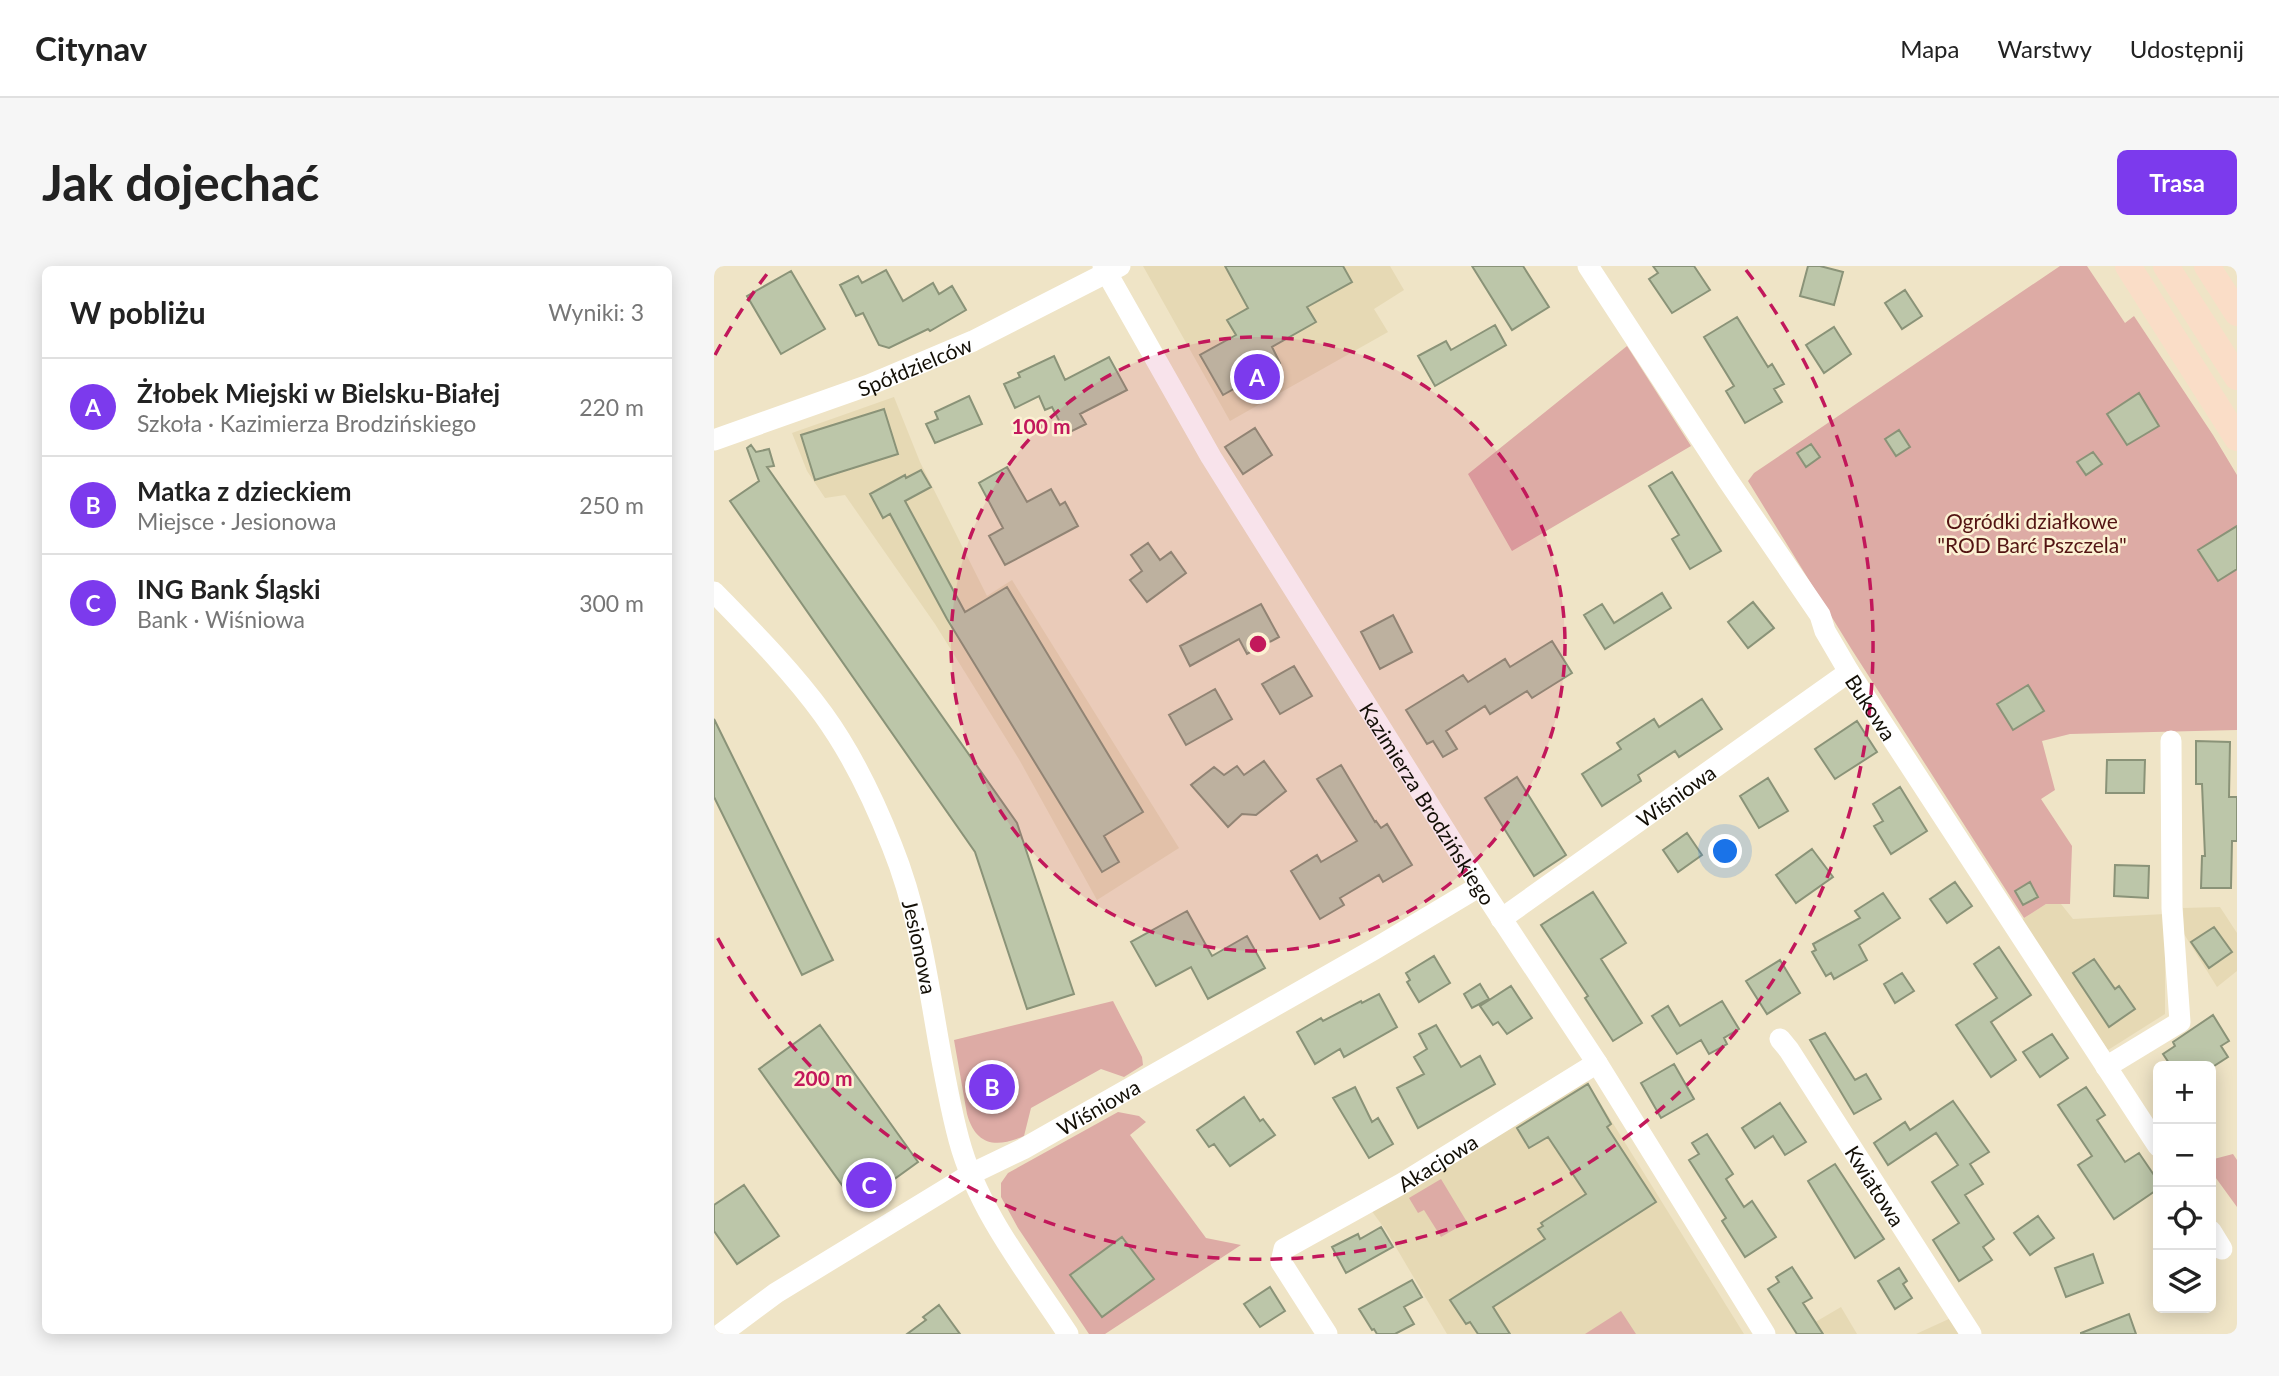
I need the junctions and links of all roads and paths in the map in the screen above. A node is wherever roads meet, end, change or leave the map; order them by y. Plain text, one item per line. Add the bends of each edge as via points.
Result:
1 (1588, 266) edge
2 (2128, 266) edge
3 (2166, 266) edge
4 (2207, 266) edge
5 (1110, 268) edge
6 (2237, 313) edge
7 (2237, 377) edge
8 (2237, 438) edge
9 (714, 440) edge
10 (714, 592) edge
11 (1849, 672) junction
12 (2171, 741) dead end
13 (1479, 886) junction
14 (1501, 919) junction
15 (1780, 1039) dead end
16 (1597, 1063) junction
17 (2106, 1067) junction
18 (2153, 1138) edge
19 (971, 1174) junction
20 (721, 1334) edge
21 (1068, 1334) edge
22 (1327, 1334) edge
23 (1765, 1334) edge
24 (1970, 1334) edge

1 - 11 street, Bukowa via 1820,615
2 - 8 main road
3 - 7 main road
4 - 6 main road
5 - 9 street, Spółdzielców via 973,341 869,385
5 - 13 street, Kazimierza Brodzińskiego via 1211,457
10 - 19 street, Jesionowa via 789,671 823,715 846,749 893,847 931,988 953,1112
11 - 14 street, Wiśniowa
11 - 17 street, Bukowa
12 - 17 street via 2172,908 2180,1022
13 - 14 street, Kazimierza Brodzińskiego
13 - 19 street, Wiśniowa via 1023,1149
14 - 16 street, Kazimierza Brodzińskiego
15 - 24 street, Kwiatowa
16 - 22 street, Akacjowa via 1403,1183 1284,1249 1282,1262
16 - 23 street, Kazimierza Brodzińskiego
17 - 18 street, Bukowa
19 - 20 street, Wiśniowa via 776,1293
19 - 21 street, Jesionowa via 999,1228

